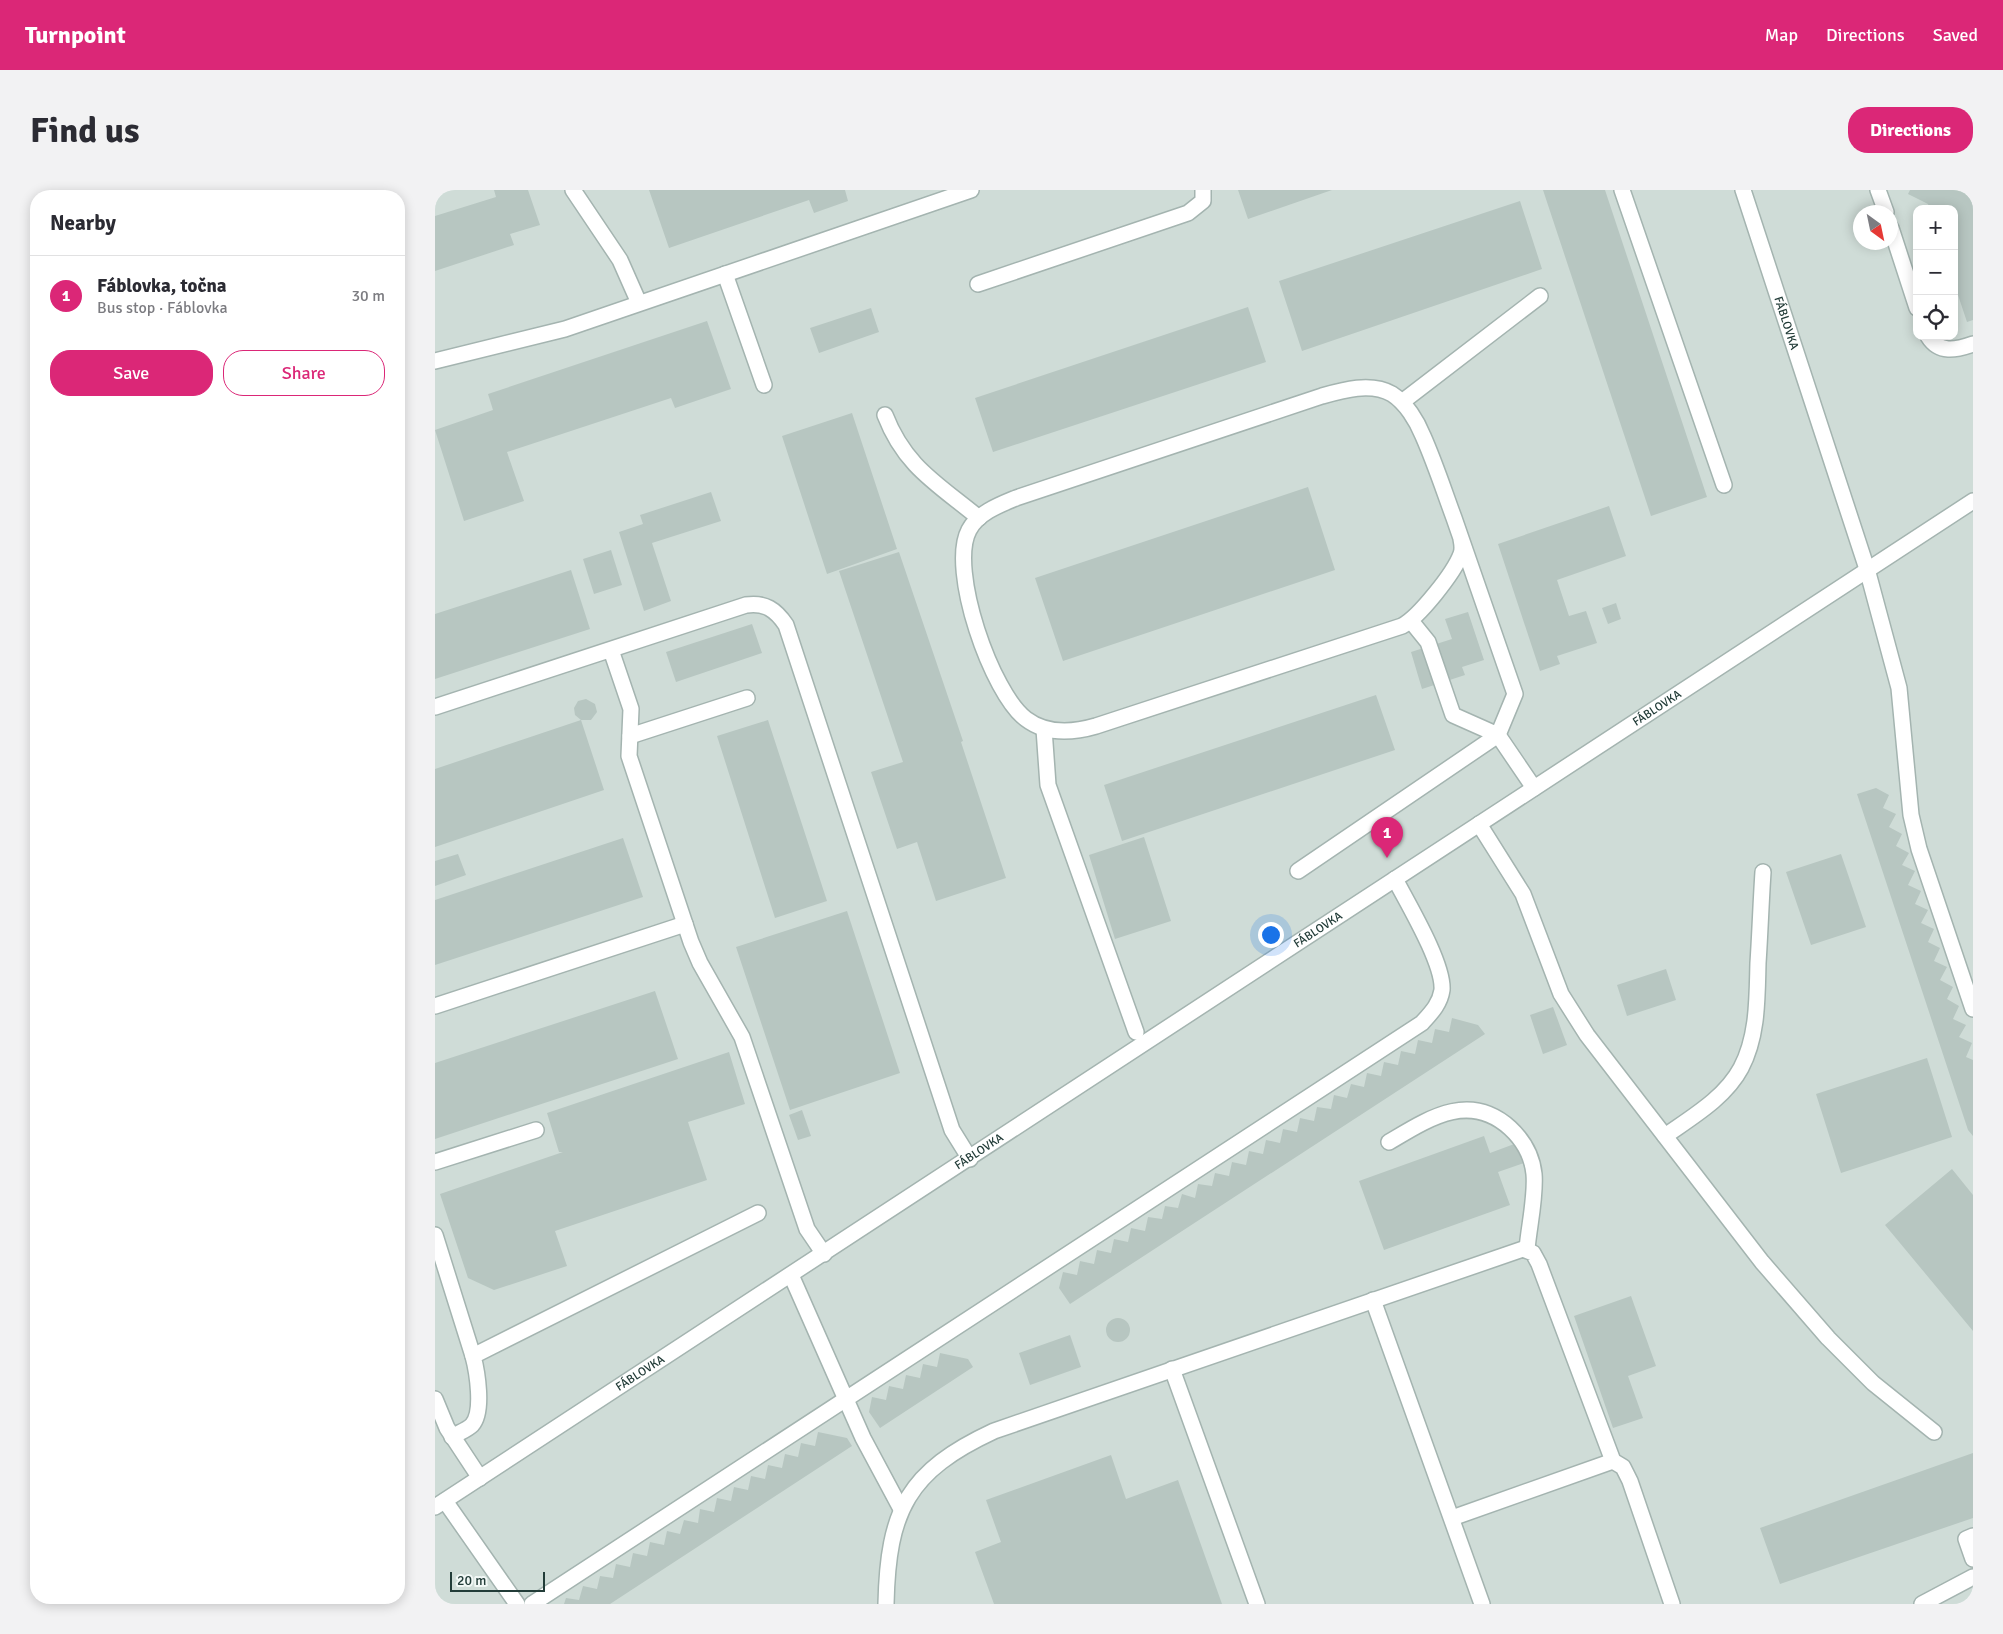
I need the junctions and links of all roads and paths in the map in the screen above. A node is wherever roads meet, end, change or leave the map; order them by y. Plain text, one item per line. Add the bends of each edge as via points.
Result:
1 (573, 190) edge
2 (971, 190) edge
3 (1203, 190) edge
4 (1622, 190) edge
5 (1743, 190) edge
6 (1878, 190) edge
7 (1883, 205) edge
8 (1898, 250) edge
9 (725, 274) junction
10 (978, 284) dead end
11 (1540, 296) dead end
12 (1913, 296) edge
13 (639, 303) junction
14 (1932, 340) edge
15 (1973, 344) edge
16 (435, 361) edge
17 (764, 385) dead end
18 (1402, 402) junction
19 (885, 415) dead end
20 (1724, 485) dead end
21 (1973, 502) edge
22 (979, 518) junction
23 (1461, 539) junction
24 (1867, 569) junction
25 (1411, 621) junction
26 (611, 650) junction
27 (747, 698) dead end
28 (435, 707) edge
29 (1044, 729) junction
30 (630, 736) junction
31 (1498, 736) junction
32 (1534, 788) junction
33 (1479, 824) junction
34 (1298, 871) dead end
35 (1763, 872) dead end
36 (1395, 879) junction
37 (685, 924) junction
38 (435, 1006) edge
39 (1973, 1009) edge
40 (1136, 1032) dead end
41 (535, 1130) dead end
42 (1665, 1136) junction
43 (1389, 1142) dead end
44 (970, 1158) junction
45 (435, 1162) edge
46 (759, 1213) dead end
47 (435, 1235) edge
48 (1527, 1250) junction
49 (824, 1254) junction
50 (791, 1275) junction
51 (1373, 1300) junction
52 (473, 1356) junction
53 (1172, 1369) junction
54 (435, 1399) edge
55 (846, 1399) junction
56 (1934, 1432) dead end
57 (452, 1437) junction
58 (1613, 1461) junction
59 (480, 1478) junction
60 (440, 1504) edge
61 (901, 1509) junction
62 (1451, 1518) junction
63 (1973, 1536) edge
64 (1973, 1559) edge
65 (1973, 1577) edge
66 (517, 1604) edge
67 (533, 1604) edge
68 (886, 1604) edge
69 (1257, 1604) edge
70 (1482, 1604) edge
71 (1672, 1604) edge
72 (1922, 1604) edge

1 - 13 street via 623,266
2 - 9 street
3 - 10 street via 1203,201 1188,213
4 - 20 street
5 - 24 street, FÁBLOVKA
6 - 7 street
8 - 12 street
9 - 13 street
9 - 17 street
11 - 18 street
13 - 16 street via 565,329
14 - 15 street via 1944,350
18 - 22 street via 1391,393 1376,389 1345,389 1016,498
18 - 23 street via 1423,436
19 - 22 street via 908,458
21 - 24 street
22 - 29 street via 969,529 964,545 964,569 972,611 991,668 1003,692 1019,713
23 - 25 street via 1462,550 1457,562
23 - 31 street via 1515,694
24 - 32 street, FÁBLOVKA
24 - 39 street via 1899,688 1911,815 1919,849
25 - 29 street via 1087,729 1065,732
25 - 31 street via 1428,642 1453,715
26 - 28 street
26 - 30 street via 631,709
26 - 44 street via 746,606 760,604 779,615 786,625 952,1130
27 - 30 street
29 - 40 street via 1048,784
30 - 37 street via 629,756
31 - 32 street
31 - 34 street
32 - 33 street, FÁBLOVKA
33 - 36 street, FÁBLOVKA
33 - 42 street via 1523,894 1561,994 1587,1035
35 - 42 street via 1756,1016 1751,1042 1741,1068 1726,1087 1707,1106
36 - 44 street, FÁBLOVKA
36 - 55 street via 1434,956 1439,974 1442,990 1437,1006 1422,1022
37 - 38 street
37 - 49 street via 700,963 742,1037 807,1228
41 - 45 street
42 - 56 street via 1762,1262 1828,1338 1873,1383
43 - 48 street via 1446,1112 1467,1109 1485,1112 1501,1120 1520,1137 1530,1156 1534,1174
44 - 49 street, FÁBLOVKA
46 - 52 street
47 - 52 street
48 - 51 street via 1518,1250
48 - 58 street via 1533,1253 1539,1264
49 - 50 street, FÁBLOVKA
50 - 55 street
50 - 59 street, FÁBLOVKA
51 - 53 street
51 - 62 street
52 - 57 street via 477,1377 477,1416 473,1424
53 - 61 street via 994,1431 961,1446 923,1475
53 - 69 street
54 - 57 street
55 - 61 street
55 - 67 street
57 - 59 street
58 - 62 street
58 - 71 street via 1627,1473
59 - 60 street, FÁBLOVKA
60 - 66 street
61 - 68 street via 888,1569
62 - 70 street
63 - 64 street via 1966,1539
65 - 72 street

